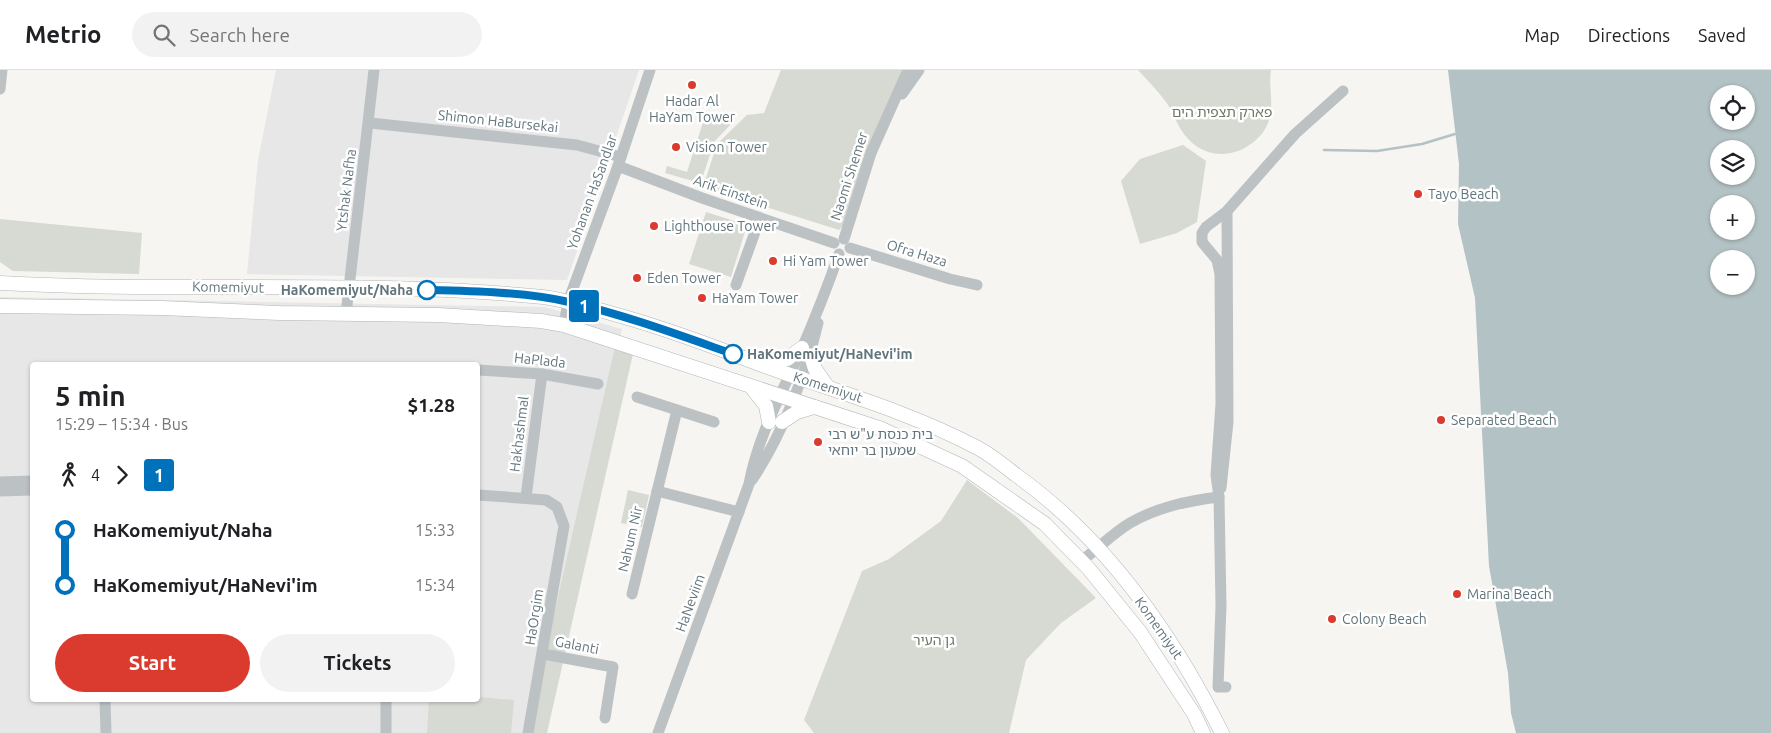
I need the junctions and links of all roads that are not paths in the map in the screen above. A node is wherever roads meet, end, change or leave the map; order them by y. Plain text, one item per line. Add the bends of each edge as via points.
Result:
1 (2, 70) edge
2 (374, 70) edge
3 (650, 70) edge
4 (908, 70) edge
5 (918, 70) edge
6 (0, 89) edge
7 (1342, 90) dead end
8 (370, 123) junction
9 (883, 123) junction
10 (620, 162) junction
11 (1227, 211) junction
12 (760, 218) junction
13 (1207, 226) junction
14 (1227, 238) junction
15 (842, 246) junction
16 (3, 282) edge
17 (977, 284) dead end
18 (736, 285) dead end
19 (348, 289) junction
20 (568, 302) junction
21 (0, 306) edge
22 (346, 314) junction
23 (564, 325) junction
24 (807, 352) junction
25 (761, 364) junction
26 (480, 370) edge
27 (542, 374) junction
28 (795, 376) junction
29 (598, 384) dead end
30 (827, 386) junction
31 (751, 387) junction
32 (638, 397) dead end
33 (786, 398) junction
34 (814, 407) junction
35 (677, 410) junction
36 (714, 422) dead end
37 (776, 422) junction
38 (30, 481) edge
39 (0, 482) edge
40 (30, 490) edge
41 (0, 491) edge
42 (657, 491) junction
43 (480, 495) edge
44 (526, 497) junction
45 (1219, 497) junction
46 (739, 512) junction
47 (1100, 547) junction
48 (1081, 561) junction
49 (632, 594) dead end
50 (543, 654) junction
51 (1226, 687) dead end
52 (106, 702) edge
53 (386, 702) edge
54 (1194, 714) junction
55 (605, 718) dead end
56 (106, 733) edge
57 (386, 733) edge
58 (528, 733) edge
59 (658, 733) edge
60 (1190, 733) edge
61 (1203, 733) edge
62 (1222, 733) edge

1 - 6 street
2 - 8 street, Ytshak Nafha
3 - 10 street, Yohanan HaSandlar
4 - 9 street, Naomi Shemer
5 - 9 street, Naomi Shemer
7 - 11 street via 1295,134
8 - 10 street, Shimon HaBursekai via 577,145
8 - 19 street, Ytshak Nafha
9 - 15 street, Naomi Shemer via 862,178
10 - 12 street, Arik Einstein
10 - 20 street, Yohanan HaSandlar
11 - 13 street
11 - 14 street
12 - 15 street, Arik Einstein
12 - 18 street
13 - 14 street via 1221,228
13 - 45 street via 1202,233 1202,242 1217,260 1220,274 1221,404 1216,475
14 - 45 street via 1228,422
15 - 17 street, Ofra Haza via 950,279
15 - 24 street, Naomi Shemer
16 - 19 main road, Komemiyut
19 - 20 main road, Komemiyut via 454,291
19 - 22 street, Ytshak Nafha
20 - 23 street, Yohanan HaSandlar
20 - 25 main road, Komemiyut via 654,325
21 - 22 main road, Komemiyut
22 - 23 main road, Komemiyut via 470,316
23 - 31 main road, Komemiyut
24 - 25 main road
24 - 28 street, Naomi Shemer
24 - 30 main road
25 - 28 main road, Komemiyut
26 - 27 street, HaPlada
27 - 29 street, HaPlada
27 - 44 street, Hakhashmal
28 - 30 main road, Komemiyut
28 - 33 street, Naomi Shemer
30 - 47 main road, Komemiyut via 883,405 978,448 1047,497
31 - 33 main road, Komemiyut
31 - 37 main road
32 - 35 street
33 - 34 main road, Komemiyut
33 - 37 street, HaNeviim
34 - 37 main road
34 - 48 main road, Komemiyut via 882,428 962,466 1045,524
35 - 36 street
35 - 42 street, Nahum Nir
37 - 46 street, HaNeviim via 761,466 749,484
38 - 39 street
40 - 41 street
42 - 46 street, Nahum Nir
42 - 49 street, Nahum Nir
43 - 44 street
44 - 50 street, HaOrgim via 546,500 557,507 564,526
45 - 47 street via 1180,502 1155,511 1129,524
45 - 51 street via 1221,606 1218,687
46 - 59 street, HaNeviim
47 - 48 street
47 - 62 main road, Komemiyut via 1170,640
48 - 54 main road, Komemiyut via 1140,632
50 - 55 street, Galanti via 613,667
50 - 58 street, HaOrgim
52 - 56 street
53 - 57 street
54 - 60 main road
54 - 61 main road, Komemiyut

